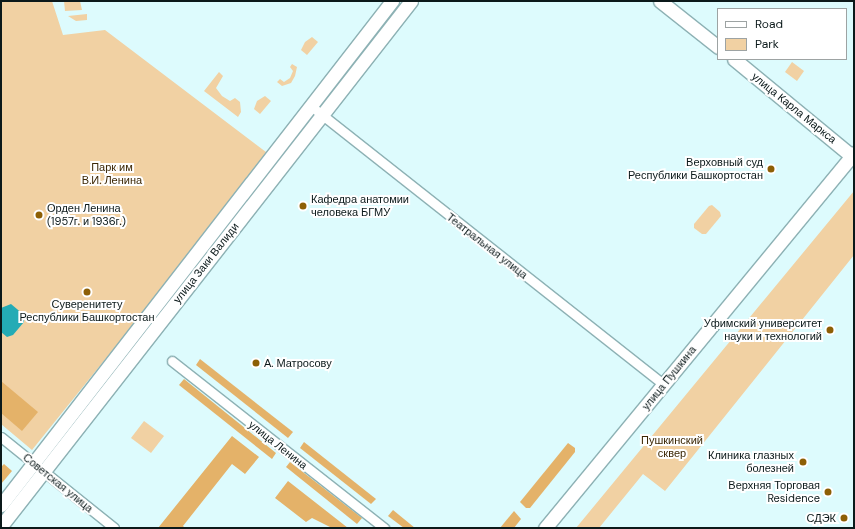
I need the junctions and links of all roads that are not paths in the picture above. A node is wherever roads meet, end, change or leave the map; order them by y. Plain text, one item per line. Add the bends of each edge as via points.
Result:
1 (392, 1) edge
2 (411, 1) edge
3 (660, 1) edge
4 (717, 46) edge
5 (735, 60) edge
6 (311, 106) junction
7 (322, 115) junction
8 (853, 156) edge
9 (172, 361) dead end
10 (663, 384) junction
11 (1, 437) edge
12 (33, 463) junction
13 (44, 471) junction
14 (1, 505) edge
15 (1, 526) edge
16 (114, 528) edge
17 (384, 528) edge
18 (545, 528) edge

1 - 6 main road, улица Заки Валиди
2 - 7 main road, улица Заки Валиди
3 - 4 main road
5 - 8 main road, улица Карла Маркса
6 - 7 street, Театральная улица
6 - 12 main road, улица Заки Валиди
7 - 10 street, Театральная улица
7 - 13 main road, улица Заки Валиди
8 - 10 main road, улица Пушкина
9 - 17 street, улица Ленина
10 - 18 main road, улица Пушкина
11 - 12 street, Советская улица
12 - 13 street, Советская улица
12 - 14 main road, улица Заки Валиди
13 - 15 main road, улица Заки Валиди
13 - 16 street, Советская улица

